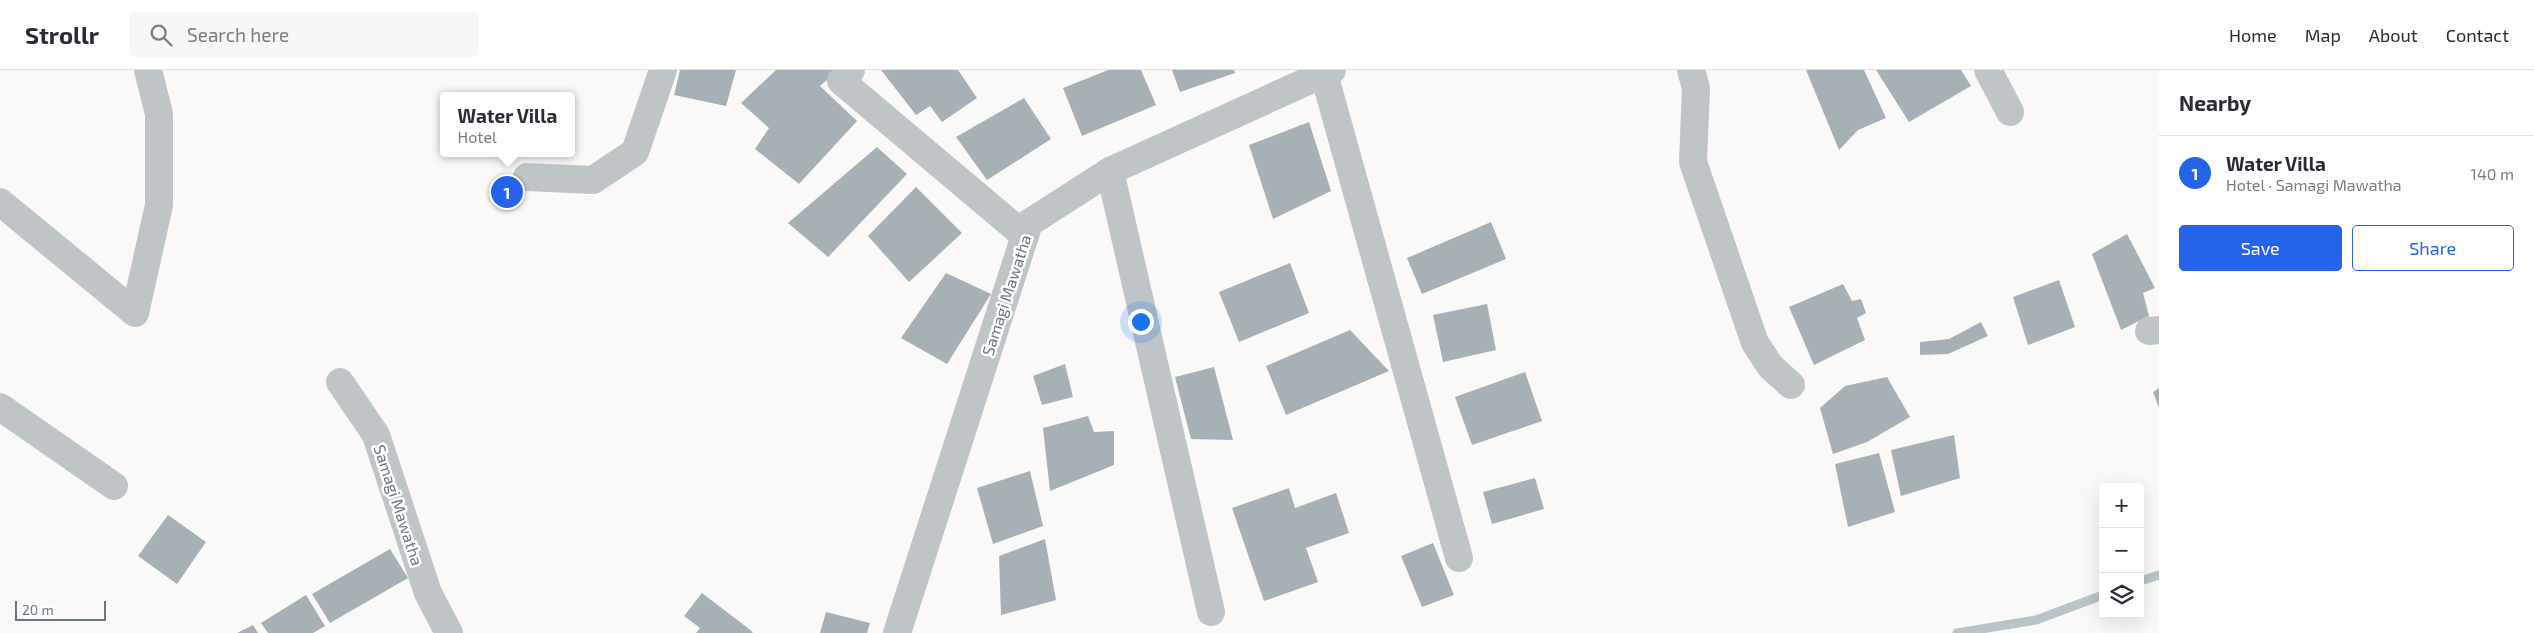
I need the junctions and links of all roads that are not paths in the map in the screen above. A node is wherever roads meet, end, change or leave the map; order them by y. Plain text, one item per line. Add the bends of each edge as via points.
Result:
1 (148, 70) edge
2 (663, 70) edge
3 (851, 70) edge
4 (1691, 70) edge
5 (1988, 70) edge
6 (1328, 72) edge
7 (2010, 112) dead end
8 (1110, 170) junction
9 (527, 177) dead end
10 (0, 202) edge
11 (1025, 236) junction
12 (340, 382) dead end
13 (1791, 384) dead end
14 (0, 407) edge
15 (114, 486) dead end
16 (1459, 558) dead end
17 (1212, 612) dead end
18 (449, 633) edge
19 (897, 633) edge

1 - 10 street via 159,114 158,205 135,313
2 - 9 street via 635,152 593,180
3 - 11 street via 841,81
4 - 13 street via 1696,88 1693,162 1755,343 1771,368
5 - 7 street
6 - 8 street, Samagi Mawatha
6 - 16 street
8 - 11 street, Samagi Mawatha via 1029,223
8 - 17 street
11 - 19 street, Samagi Mawatha
12 - 18 street, Samagi Mawatha via 376,435 428,593
14 - 15 street

